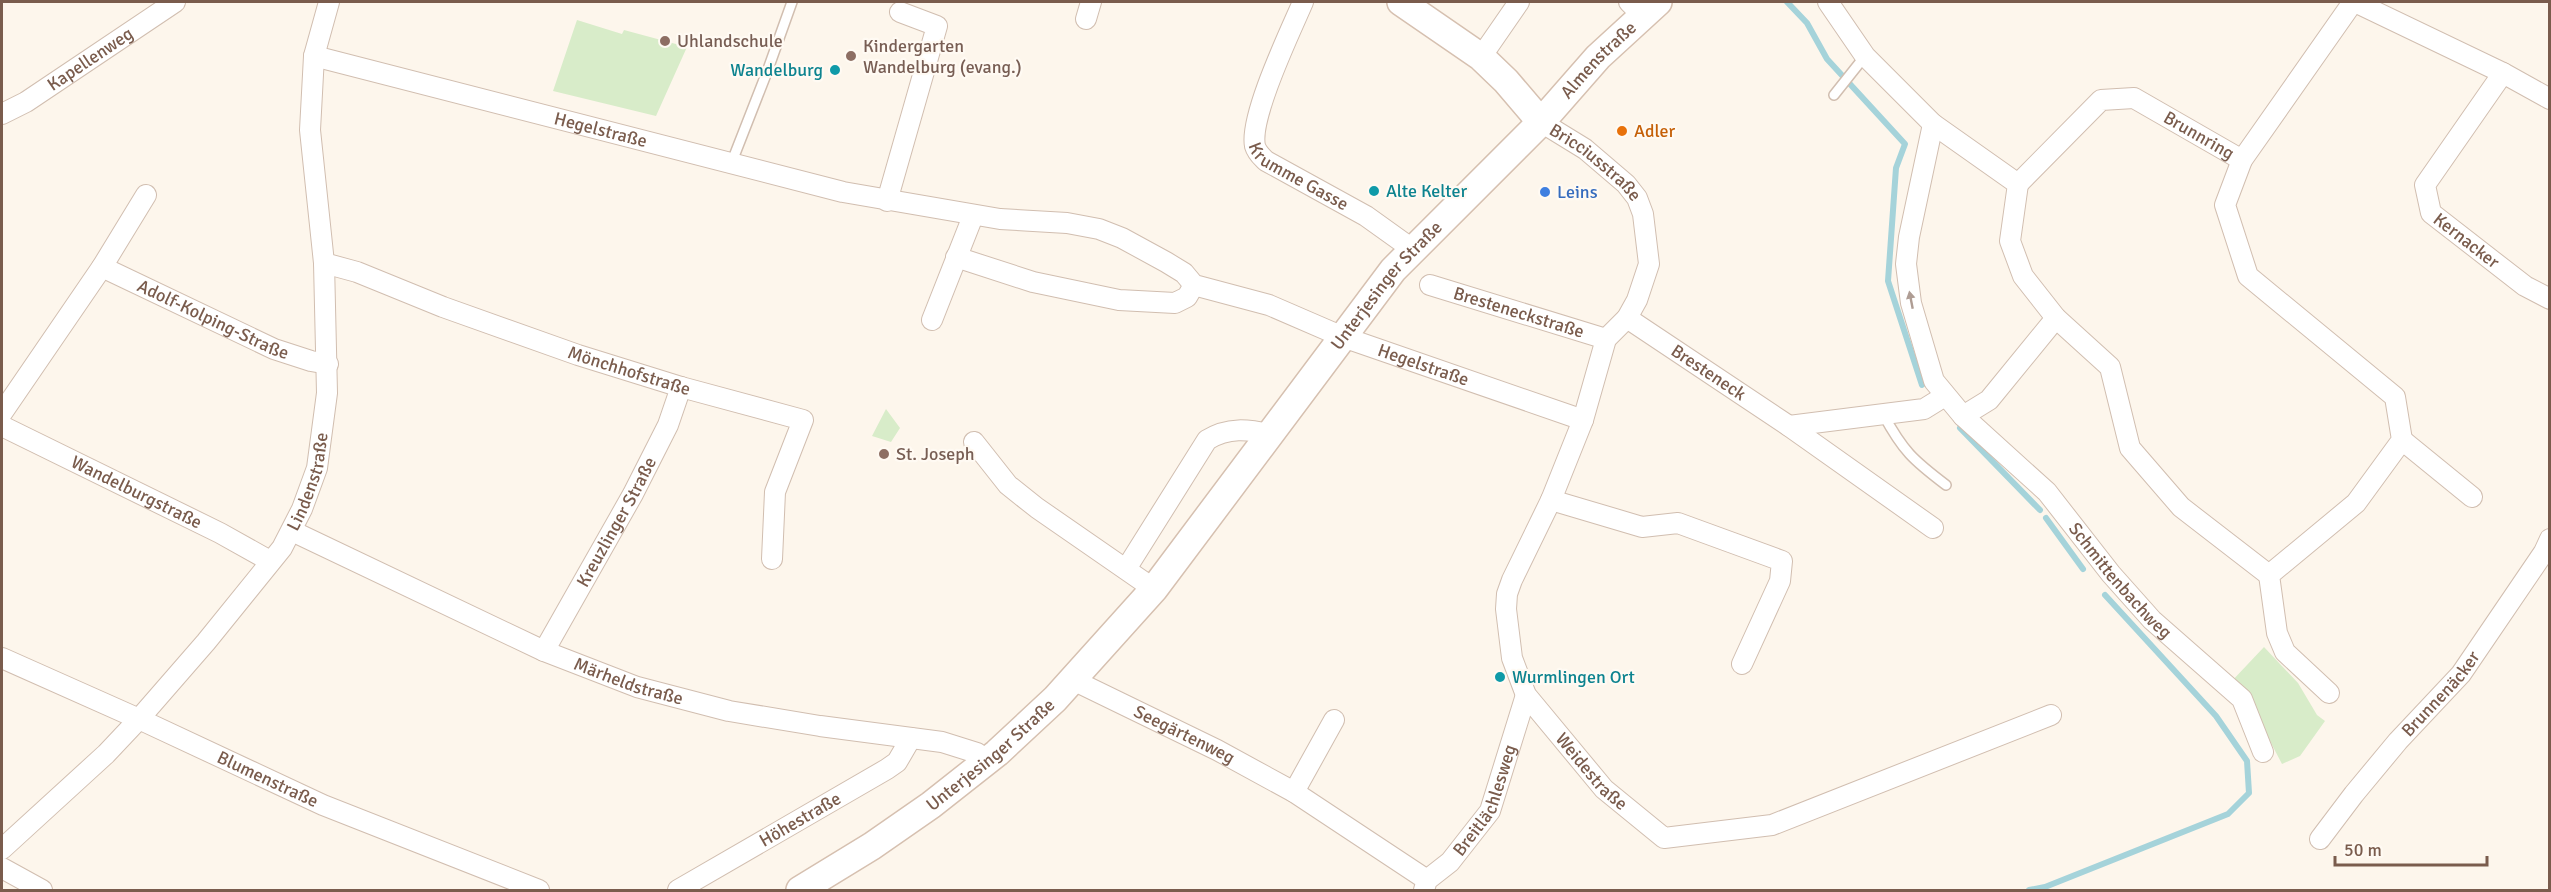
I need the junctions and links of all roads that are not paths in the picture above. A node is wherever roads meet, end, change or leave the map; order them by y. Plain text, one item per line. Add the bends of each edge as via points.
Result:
1 (175, 2) edge
2 (329, 2) edge
3 (792, 2) edge
4 (1303, 2) edge
5 (1401, 2) edge
6 (1519, 2) edge
7 (1828, 2) edge
8 (2354, 2) edge
9 (1643, 6) edge
10 (900, 12) dead end
11 (314, 56) junction
12 (1865, 56) junction
13 (1481, 57) junction
14 (2503, 73) junction
15 (1836, 93) dead end
16 (2550, 99) edge
17 (2, 114) edge
18 (1541, 122) junction
19 (1933, 124) junction
20 (2242, 160) junction
21 (731, 164) junction
22 (2018, 184) junction
23 (146, 195) dead end
24 (887, 201) junction
25 (973, 216) junction
26 (1412, 249) junction
27 (956, 257) junction
28 (324, 263) junction
29 (102, 267) junction
30 (1194, 285) junction
31 (1430, 285) dead end
32 (2550, 299) edge
33 (1627, 318) junction
34 (2056, 318) junction
35 (932, 320) dead end
36 (1342, 337) junction
37 (1606, 339) junction
38 (328, 364) junction
39 (681, 387) junction
40 (1945, 396) junction
41 (2, 413) edge
42 (1883, 413) junction
43 (1964, 416) junction
44 (1583, 420) junction
45 (2, 426) edge
46 (1789, 426) junction
47 (1272, 435) junction
48 (2402, 441) junction
49 (974, 442) dead end
50 (1946, 485) dead end
51 (2472, 496) dead end
52 (1551, 500) junction
53 (1934, 528) dead end
54 (292, 531) junction
55 (2550, 539) edge
56 (772, 560) dead end
57 (270, 561) junction
58 (1126, 569) junction
59 (2269, 575) junction
60 (1154, 589) junction
61 (544, 651) junction
62 (2, 658) edge
63 (1742, 664) dead end
64 (1073, 680) junction
65 (2328, 693) dead end
66 (1526, 695) junction
67 (2051, 716) dead end
68 (139, 719) junction
69 (1334, 720) dead end
70 (911, 738) junction
71 (2263, 752) dead end
72 (987, 761) junction
73 (1294, 792) junction
74 (2320, 839) dead end
75 (2, 849) edge
76 (2, 868) edge
77 (1425, 885) edge
78 (42, 891) edge
79 (539, 891) edge
80 (678, 891) edge
81 (800, 891) edge

1 - 17 street, Kapellenweg
2 - 11 street, Lindenstraße
3 - 21 lane
4 - 26 street, Krumme Gasse via 1264,97 1255,138 1258,153 1366,216
5 - 13 main road, Bricciusstraße
6 - 13 street
7 - 12 street
8 - 14 street
8 - 20 street
9 - 18 main road, Almenstraße
10 - 24 street via 937,26
11 - 21 street, Hegelstraße
11 - 28 street, Lindenstraße via 310,130
12 - 15 lane
12 - 19 street
13 - 18 main road, Bricciusstraße
14 - 16 street
14 - 32 street, Kernacker via 2425,185 2431,213 2525,286
18 - 26 main road, Unterjesinger Straße
18 - 33 street, Bricciusstraße via 1601,161 1637,198 1646,229 1649,264
19 - 22 street
40 -> 19 street, Schmittenbachweg via 1934,381 1911,303 1906,264
20 - 22 street, Brunnring via 2134,98 2101,100
20 - 48 street, Brunnring via 2225,205 2248,276 2395,397
21 - 24 street, Hegelstraße
22 - 34 street via 2010,241 2023,276
23 - 29 street
24 - 25 street, Hegelstraße
25 - 27 street
25 - 30 street, Hegelstraße via 1067,223 1112,233 1184,273
26 - 36 main road, Unterjesinger Straße
27 - 30 street via 1062,290 1129,301 1175,303 1187,297
27 - 35 street
28 - 38 street, Lindenstraße
28 - 39 street, Mönchhofstraße via 527,338
29 - 38 street, Adolf-Kolping-Straße via 274,349
29 - 41 street
30 - 36 street, Hegelstraße via 1269,305
31 - 37 street, Bresteneckstraße
33 - 37 street, Weidestraße
33 - 46 street, Bresteneck
34 - 43 street via 1989,400
34 - 59 street via 2110,368 2130,448 2181,507
36 - 44 street, Hegelstraße
36 - 47 main road, Unterjesinger Straße
37 - 44 street, Weidestraße
38 - 54 street, Lindenstraße via 317,468
39 - 56 street, Mönchhofstraße via 803,420 775,492
39 - 61 street, Kreuzlinger Straße via 668,425 633,494
40 - 42 street via 1924,409
40 - 43 street, Schmittenbachweg
42 - 46 street
42 - 50 lane via 1898,443 1911,458
43 - 71 street, Schmittenbachweg via 2047,492 2152,620 2242,699
44 - 52 street, Weidestraße
45 - 57 street, Wandelburgstraße
46 - 53 street, Bresteneck
47 - 58 street via 1230,430 1207,440
47 - 60 main road, Unterjesinger Straße
48 - 51 street
48 - 59 street via 2356,503
49 - 58 street via 1008,485
52 - 63 street via 1642,527 1678,523 1782,561 1780,581
52 - 66 street, Weidestraße via 1507,594 1512,658
54 - 57 street, Lindenstraße
54 - 61 street, Märheldstraße
55 - 74 street, Brunnenäcker via 2461,674 2398,741
57 - 68 street, Lindenstraße
58 - 60 street
59 - 65 street via 2277,633 2285,652
60 - 64 main road, Unterjesinger Straße
61 - 70 street, Märheldstraße via 638,687 704,706
62 - 68 street, Blumenstraße
64 - 72 main road, Unterjesinger Straße via 1034,721
64 - 73 street, Seegärtenweg
66 - 67 street, Weidestraße via 1606,792 1664,838 1772,825
66 - 77 street, Breitlächlesweg via 1490,812 1450,862
68 - 75 street, Lindenstraße
68 - 79 street, Blumenstraße via 332,809
69 - 73 street
70 - 72 street, Märheldstraße via 957,745
70 - 80 street, Höhestraße via 897,762
72 - 81 main road, Unterjesinger Straße via 908,821
73 - 77 street, Seegärtenweg
76 - 78 street

